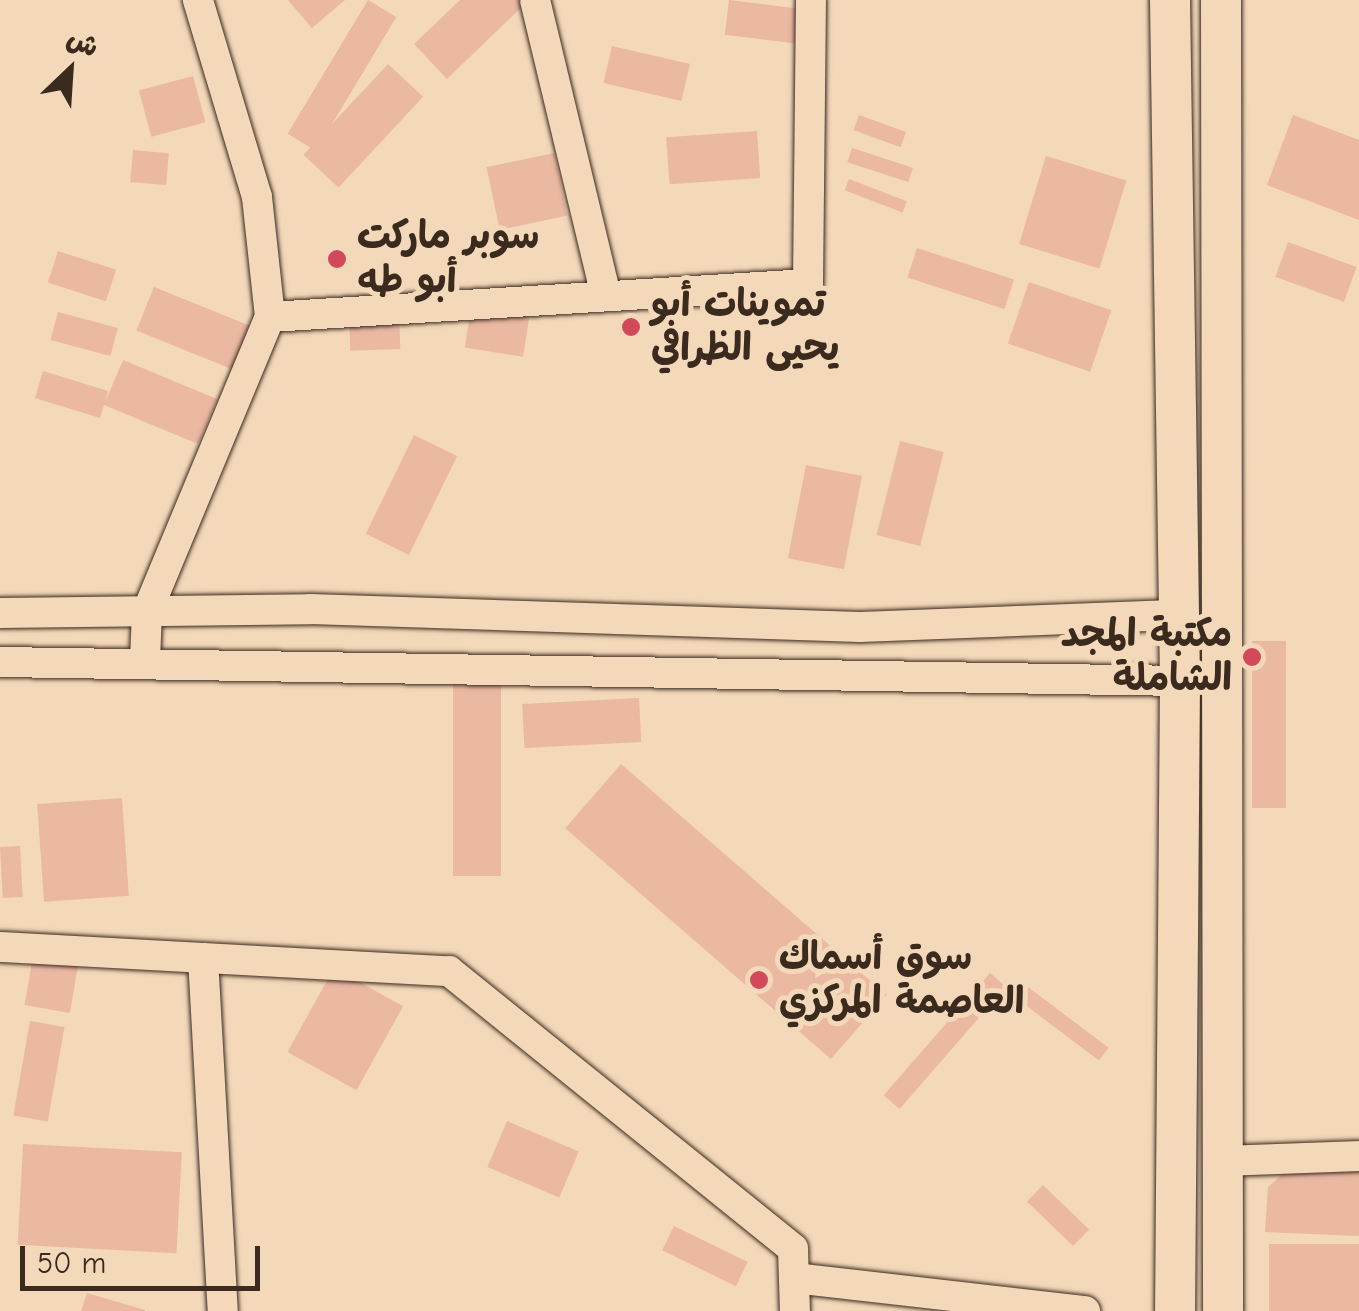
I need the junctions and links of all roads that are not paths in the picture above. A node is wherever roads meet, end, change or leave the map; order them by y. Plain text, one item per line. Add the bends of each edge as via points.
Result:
1 (198, 0) edge
2 (535, 0) edge
3 (811, 0) edge
4 (1170, 0) edge
5 (1221, 0) edge
6 (606, 296) junction
7 (270, 317) junction
8 (147, 612) junction
9 (0, 613) edge
10 (1179, 615) junction
11 (145, 660) junction
12 (0, 662) edge
13 (1180, 681) junction
14 (0, 947) edge
15 (204, 958) junction
16 (1359, 1156) edge
17 (1224, 1161) junction
18 (794, 1278) junction
19 (224, 1311) edge
20 (796, 1311) edge
21 (1084, 1311) edge
22 (1175, 1311) edge
23 (1223, 1311) edge

1 - 7 street via 257,197
2 - 6 street
3 - 6 street via 808,284
4 - 10 street
5 - 17 street
6 - 7 street
7 - 8 street
8 - 9 street
8 - 10 street via 860,627
8 - 11 street
10 - 13 street
11 - 12 street
11 - 13 street
13 - 22 street
14 - 15 street
15 - 18 street via 449,971 793,1249
15 - 19 street
16 - 17 street
17 - 23 street
18 - 20 street
18 - 21 street

